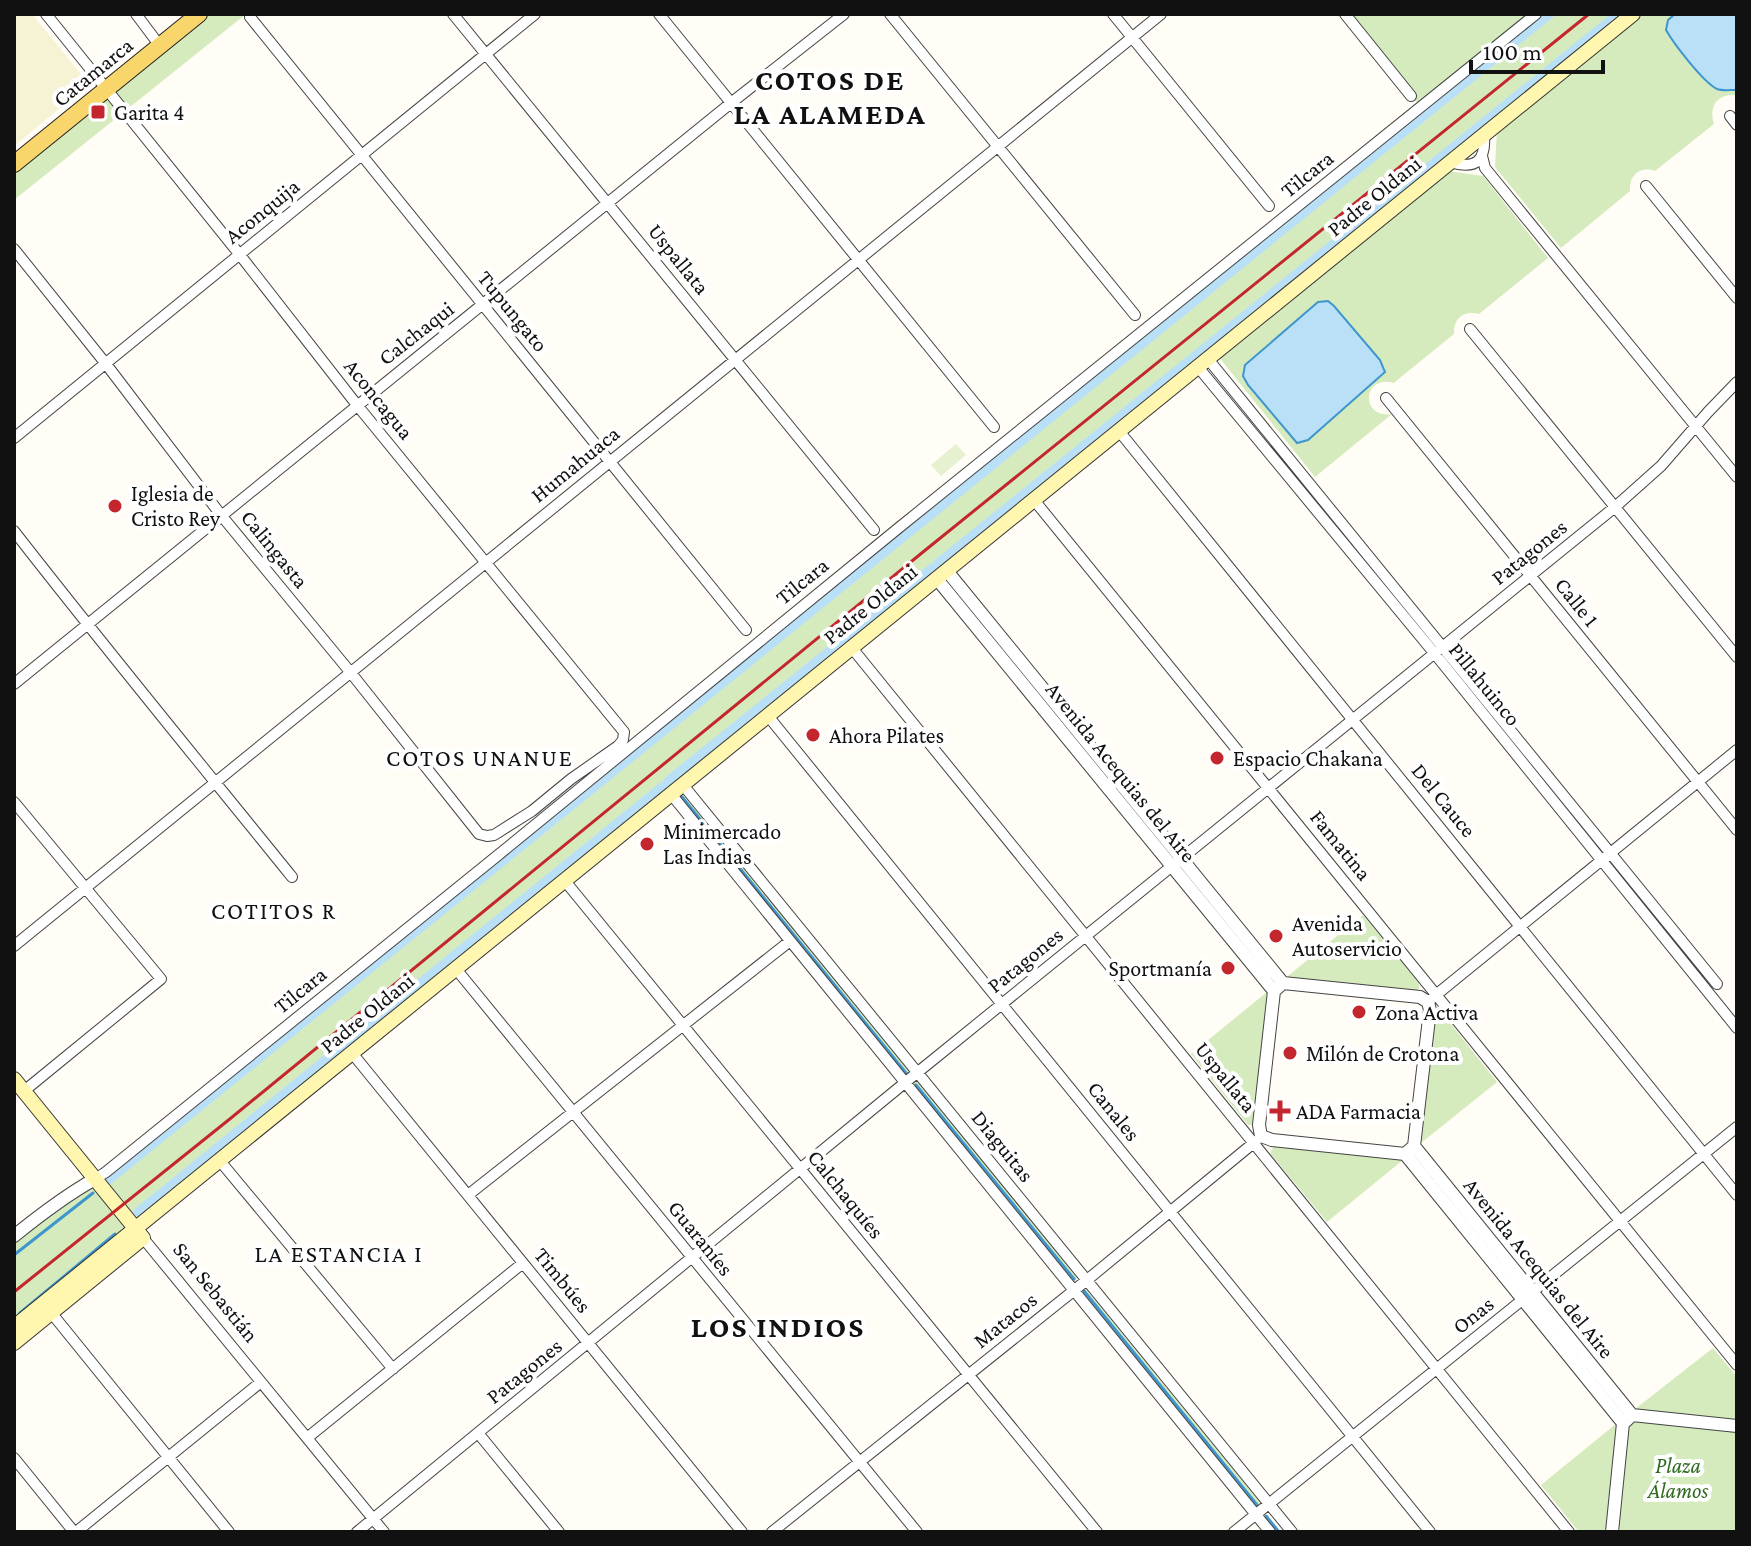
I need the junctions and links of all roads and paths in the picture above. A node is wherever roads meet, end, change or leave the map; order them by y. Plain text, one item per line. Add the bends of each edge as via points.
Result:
1 (46, 14) edge
2 (136, 14) edge
3 (199, 14) edge
4 (453, 14) edge
5 (535, 14) edge
6 (659, 14) edge
7 (844, 14) edge
8 (890, 14) edge
9 (1113, 14) edge
10 (1161, 14) edge
11 (1345, 14) edge
12 (1536, 14) edge
13 (1633, 14) edge
14 (250, 17) dead end
15 (1132, 38) junction
16 (160, 46) junction
17 (486, 54) junction
18 (107, 89) junction
19 (1411, 96) dead end
20 (731, 103) junction
21 (1484, 135) junction
22 (998, 147) junction
23 (361, 155) junction
24 (1482, 156) junction
25 (1450, 162) junction
26 (14, 164) edge
27 (1472, 165) junction
28 (1485, 168) junction
29 (1646, 186) dead end
30 (608, 203) junction
31 (1269, 206) dead end
32 (14, 249) edge
33 (240, 255) junction
34 (859, 260) junction
35 (1737, 298) edge
36 (483, 305) junction
37 (1135, 315) dead end
38 (1470, 329) dead end
39 (735, 360) junction
40 (1203, 363) junction
41 (106, 364) junction
42 (1737, 382) edge
43 (1386, 398) dead end
44 (357, 405) junction
45 (1696, 426) junction
46 (994, 427) dead end
47 (1119, 431) junction
48 (14, 438) edge
49 (609, 462) junction
50 (1737, 477) edge
51 (1034, 500) junction
52 (1615, 507) junction
53 (221, 515) junction
54 (874, 530) dead end
55 (14, 531) edge
56 (487, 562) junction
57 (942, 575) junction
58 (1531, 576) junction
59 (87, 625) junction
60 (746, 630) dead end
61 (852, 648) junction
62 (1439, 651) junction
63 (1737, 657) edge
64 (351, 673) junction
65 (14, 684) edge
66 (768, 716) junction
67 (1353, 720) junction
68 (1737, 750) edge
69 (216, 782) junction
70 (1698, 782) junction
71 (1269, 788) junction
72 (677, 789) junction
73 (14, 802) edge
74 (1737, 830) edge
75 (479, 834) joint
76 (1611, 853) junction
77 (1601, 861) junction
78 (1177, 863) junction
79 (292, 877) dead end
80 (565, 881) junction
81 (85, 889) junction
82 (1520, 927) junction
83 (1086, 936) junction
84 (790, 941) junction
85 (14, 946) edge
86 (456, 969) junction
87 (1717, 984) dead end
88 (1278, 987) junction
89 (1432, 998) junction
90 (1002, 1004) junction
91 (683, 1026) junction
92 (1737, 1028) edge
93 (352, 1053) junction
94 (918, 1072) junction
95 (14, 1079) edge
96 (905, 1083) junction
97 (24, 1091) junction
98 (573, 1112) junction
99 (1737, 1127) edge
100 (1257, 1139) junction
101 (1410, 1150) junction
102 (1704, 1154) junction
103 (220, 1161) junction
104 (800, 1169) junction
105 (95, 1179) junction
106 (468, 1195) junction
107 (1737, 1195) edge
108 (1170, 1212) junction
109 (1621, 1221) junction
110 (140, 1233) junction
111 (14, 1236) edge
112 (692, 1258) junction
113 (523, 1263) junction
114 (1087, 1280) junction
115 (1074, 1290) junction
116 (1528, 1296) junction
117 (48, 1308) junction
118 (14, 1327) edge
119 (14, 1343) edge
120 (589, 1344) junction
121 (1737, 1365) edge
122 (393, 1369) junction
123 (1437, 1369) junction
124 (969, 1375) junction
125 (261, 1382) junction
126 (1628, 1419) junction
127 (1737, 1426) edge
128 (478, 1433) junction
129 (1353, 1437) junction
130 (307, 1438) junction
131 (169, 1457) junction
132 (14, 1458) edge
133 (860, 1462) junction
134 (1270, 1504) junction
135 (1256, 1515) junction
136 (373, 1519) junction
137 (75, 1532) edge
138 (229, 1532) edge
139 (357, 1532) edge
140 (384, 1532) edge
141 (559, 1532) edge
142 (742, 1532) edge
143 (772, 1532) edge
144 (917, 1532) edge
145 (1097, 1532) edge
146 (1234, 1532) edge
147 (1270, 1532) edge
148 (1292, 1532) edge
149 (1430, 1532) edge
150 (1569, 1532) edge
151 (1612, 1532) edge

1 - 18 street, Aconcagua
2 - 16 street
3 - 16 main road, Catamarca
4 - 17 street, Uspallata
5 - 17 street, Aconquija
6 - 20 street
7 - 20 street, Calchaqui
8 - 22 street
9 - 15 street
10 - 15 street, Humahuaca
11 - 19 street
12 - 105 street, Tilcara
13 - 21 main road, Padre Oldani
14 - 23 street, Tupungato
15 - 22 street, Humahuaca
15 - 31 street
16 - 18 main road, Catamarca
17 - 23 street, Aconquija
17 - 30 street, Uspallata
18 - 26 main road, Catamarca
18 - 33 street, Aconcagua
20 - 30 street, Calchaqui
20 - 34 street
21 - 24 street
21 - 25 main road, Padre Oldani
22 - 34 street, Humahuaca
22 - 37 street
23 - 33 street, Aconquija
23 - 36 street, Tupungato
24 - 27 street
24 - 28 street
25 - 27 street
25 - 40 main road, Padre Oldani
27 - 28 street
28 - 45 street
29 - 35 street
30 - 36 street, Calchaqui
30 - 39 street, Uspallata
32 - 41 street, Calingasta
33 - 41 street, Aconquija
33 - 44 street, Aconcagua
34 - 39 street, Humahuaca
34 - 46 street
36 - 44 street, Calchaqui
36 - 49 street, Tupungato
38 - 52 street
39 - 49 street, Humahuaca
39 - 54 street, Uspallata
40 - 47 main road, Padre Oldani
40 - 62 street, Pillahuinco
41 - 48 street, Aconquija
41 - 53 street, Calingasta
42 - 45 street, Patagones
43 - 58 street, Calle 1
44 - 53 street, Calchaqui
44 - 56 street, Aconcagua
45 - 50 street
45 - 52 street, Patagones
47 - 51 main road, Padre Oldani
47 - 67 street, Del Cauce
49 - 56 street, Humahuaca
49 - 60 street, Tupungato
51 - 57 main road, Padre Oldani
51 - 71 street, Famatina
52 - 58 street, Patagones
52 - 63 street
53 - 59 street, Calchaqui
53 - 64 street, Calingasta
55 - 59 street
56 - 64 street, Humahuaca
56 - 75 street, Aconcagua via 624,732 618,746 532,811 494,835
57 - 61 main road, Padre Oldani
57 - 78 street, Avenida Acequias del Aire
58 - 62 street, Patagones
58 - 70 street, Calle 1
59 - 65 street, Calchaqui
59 - 69 street
61 - 66 main road, Padre Oldani
61 - 83 street, Uspallata
62 - 67 street, Patagones
62 - 76 street, Pillahuinco
62 - 77 street, Pillahuinco
64 - 69 street, Humahuaca
64 - 75 street, Calingasta
66 - 72 main road, Padre Oldani
66 - 90 street, Canales
67 - 71 street, Patagones
67 - 82 street, Del Cauce
68 - 70 street
69 - 79 street
69 - 81 street, Humahuaca
70 - 74 street, Calle 1
70 - 76 street
71 - 78 street, Patagones
71 - 89 street, Famatina
72 - 80 main road, Padre Oldani
72 - 84 street, Diaguitas
72 - 94 street, Diaguitas
73 - 81 street
76 - 77 street
76 - 87 street, Pillahuinco
77 - 82 street
77 - 92 street, Pillahuinco
78 - 83 street, Patagones
78 - 88 street, Avenida Acequias del Aire
80 - 86 main road, Padre Oldani
80 - 91 street, Calchaquíes
81 - 85 street, Humahuaca
81 - 97 street via 161,979
82 - 89 street
82 - 102 street, Del Cauce
83 - 90 street, Patagones
83 - 100 street, Uspallata
84 - 91 street
84 - 96 street, Diaguitas
86 - 93 main road, Padre Oldani
86 - 98 street, Guaraníes
88 - 89 street
88 - 100 street
89 - 101 street
89 - 109 street, Famatina
90 - 94 street, Patagones
90 - 108 street, Canales
91 - 98 street
91 - 104 street, Calchaquíes
93 - 103 main road, Padre Oldani
93 - 106 street, Timbúes
94 - 96 street, Patagones
94 - 114 street, Diaguitas
95 - 97 main road, San Sebastián
96 - 104 street, Patagones
96 - 115 street, Diaguitas
97 - 105 main road, San Sebastián
98 - 106 street
98 - 112 street, Guaraníes
99 - 102 street, Onas
100 - 101 street
100 - 108 street, Matacos
100 - 123 street, Uspallata
101 - 116 street, Avenida Acequias del Aire
102 - 107 street, Del Cauce
102 - 109 street, Onas
103 - 110 main road, Padre Oldani
103 - 122 street
104 - 112 street, Patagones
104 - 124 street, Calchaquíes
105 - 110 main road, San Sebastián
105 - 111 street
106 - 113 street, Timbúes
108 - 114 street, Matacos
108 - 129 street, Canales
109 - 116 street, Onas
109 - 121 street, Famatina
110 - 117 main road, Padre Oldani
110 - 125 street, San Sebastián
112 - 120 street, Patagones
112 - 133 street, Guaraníes
113 - 120 street, Timbúes
113 - 122 street
114 - 115 street, Matacos
114 - 134 street, Diaguitas
115 - 124 street, Matacos
115 - 135 street, Diaguitas
116 - 123 street, Onas
116 - 126 street, Avenida Acequias del Aire
117 - 118 main road
117 - 119 main road
117 - 131 street
120 - 128 street, Patagones
120 - 142 street, Timbúes
122 - 130 street
123 - 129 street, Onas
123 - 150 street, Uspallata
124 - 133 street, Matacos
124 - 145 street, Calchaquíes
125 - 130 street, San Sebastián
125 - 131 street
126 - 127 street
126 - 151 street
128 - 136 street, Patagones
128 - 141 street
129 - 134 street, Onas
129 - 149 street, Canales
130 - 136 street, San Sebastián
131 - 137 street
131 - 138 street
132 - 137 street
133 - 143 street, Matacos
133 - 144 street, Guaraníes
134 - 135 street, Onas
134 - 148 street, Diaguitas
135 - 146 street, Onas
135 - 147 street, Diaguitas
136 - 139 street, Patagones
136 - 140 street, San Sebastián

